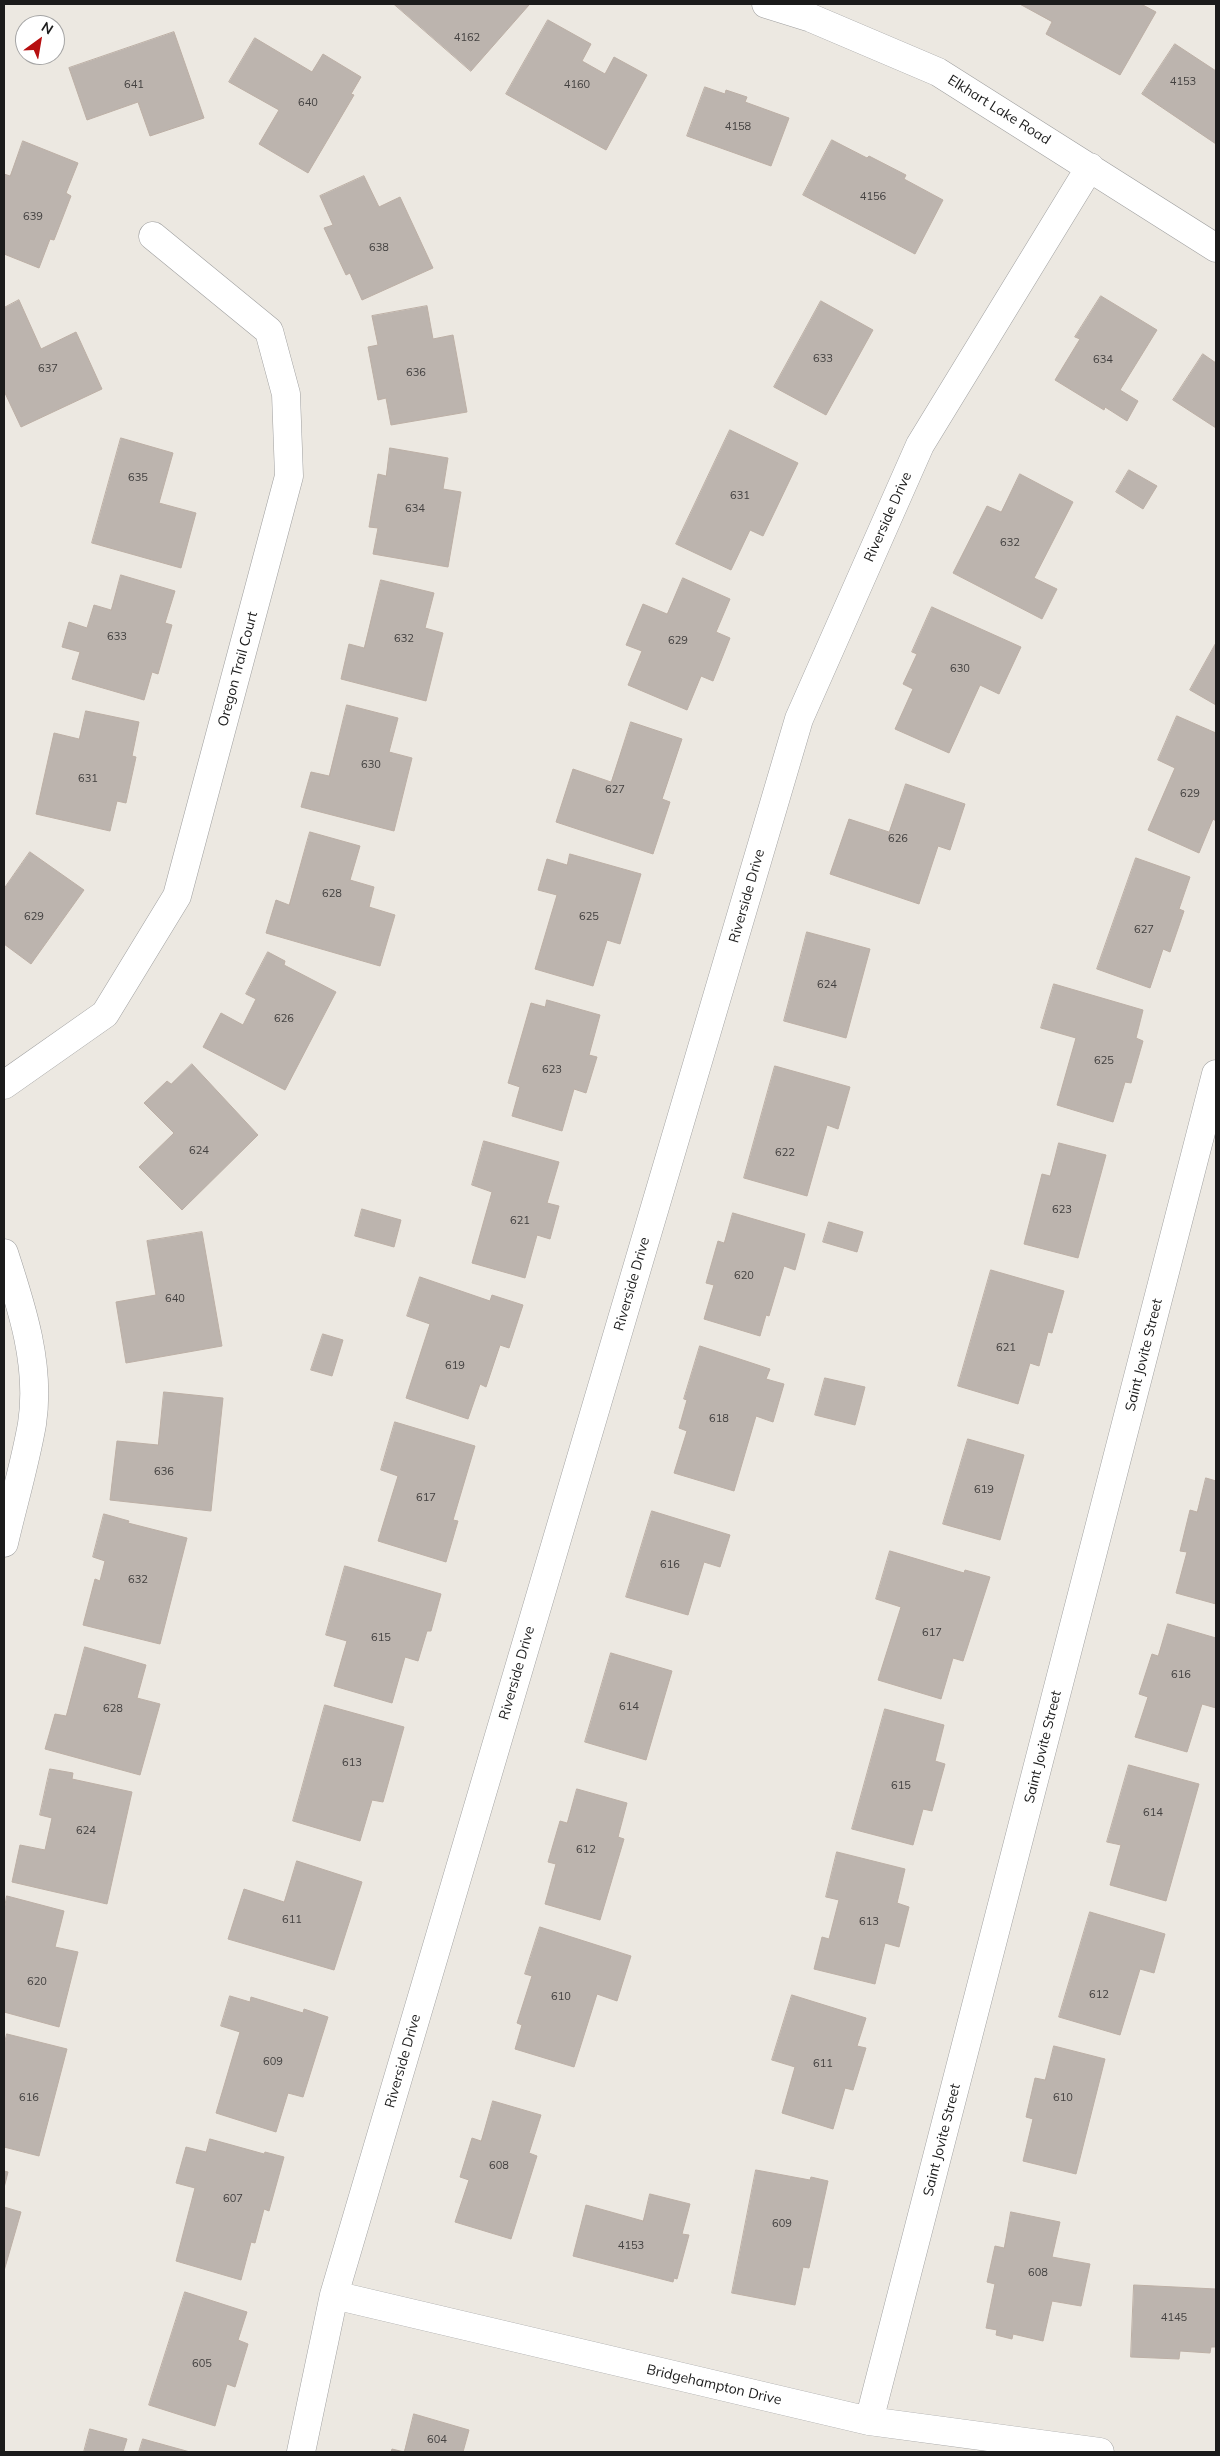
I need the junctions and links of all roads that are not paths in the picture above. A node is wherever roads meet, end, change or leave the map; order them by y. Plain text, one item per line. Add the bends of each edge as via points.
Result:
1 (766, 4) edge
2 (1090, 168) junction
3 (153, 236) dead end
4 (1216, 248) edge
5 (1216, 1074) edge
6 (4, 1085) edge
7 (4, 1253) edge
8 (4, 1543) edge
9 (334, 2295) junction
10 (870, 2421) junction
11 (301, 2452) edge
12 (1100, 2452) edge

1 - 2 street, Elkhart Lake Road via 811,18 938,72
2 - 4 street, Elkhart Lake Road
2 - 9 street, Riverside Drive via 920,445 799,719
3 - 6 street, Oregon Trail Court via 269,331 286,394 289,476 177,896 105,1014
5 - 10 street, Saint Jovite Street
7 - 8 street via 25,1317 33,1375 32,1423
9 - 10 street, Bridgehampton Drive
9 - 11 street, Riverside Drive
10 - 12 street, Bridgehampton Drive

